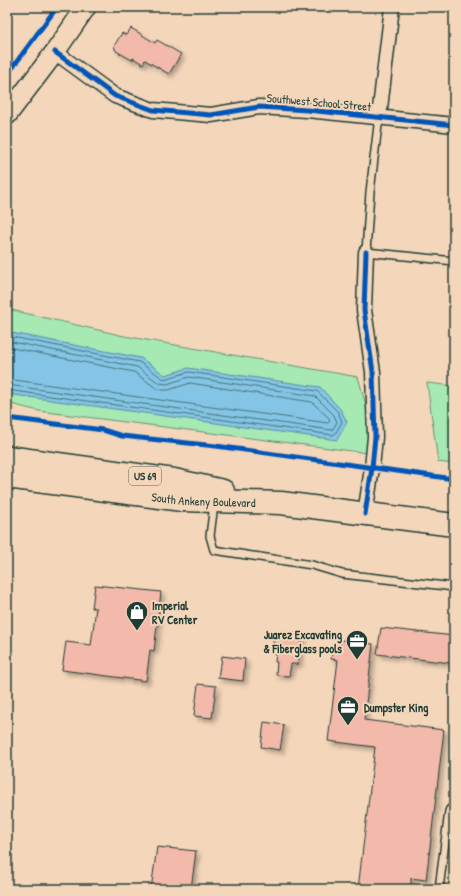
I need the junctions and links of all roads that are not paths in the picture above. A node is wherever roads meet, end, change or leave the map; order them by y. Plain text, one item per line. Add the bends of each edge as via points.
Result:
1 (86, 7) edge
2 (392, 7) edge
3 (55, 52) junction
4 (7, 115) edge
5 (379, 117) junction
6 (454, 125) edge
7 (366, 252) junction
8 (454, 261) edge
9 (7, 457) edge
10 (7, 477) edge
11 (214, 501) junction
12 (281, 503) junction
13 (365, 514) junction
14 (454, 525) edge
15 (454, 587) edge
16 (454, 809) edge
17 (439, 889) edge

1 - 3 street
2 - 5 street
3 - 4 street
3 - 5 street, Southwest School Street via 115,96 153,110 211,115 259,107
5 - 6 street, Southwest School Street
5 - 7 lane
7 - 8 lane
7 - 13 street via 364,310 373,372 376,437
9 - 12 main road, South Ankeny Boulevard / US 69 via 174,480
10 - 11 main road, South Ankeny Boulevard / US 69 via 182,500
11 - 12 main road, South Ankeny Boulevard / US 69
11 - 15 lane via 210,536 214,550 312,565 342,574
12 - 13 main road, South Ankeny Boulevard / US 69
13 - 14 main road, South Ankeny Boulevard / US 69
16 - 17 lane via 448,811

